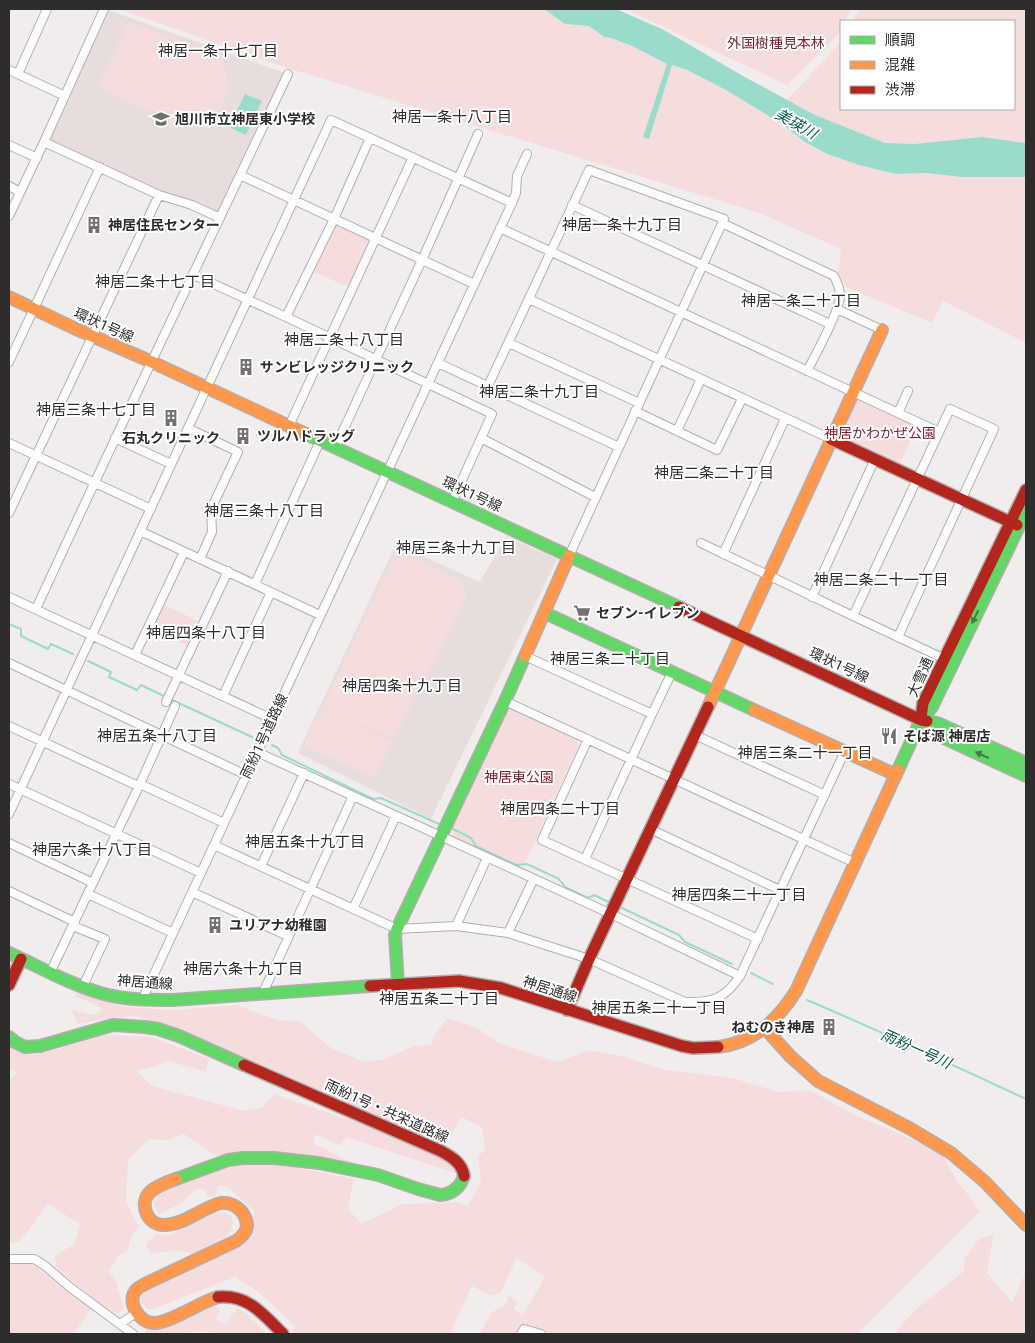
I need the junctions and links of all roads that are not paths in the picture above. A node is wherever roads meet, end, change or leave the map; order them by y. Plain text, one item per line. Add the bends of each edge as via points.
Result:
1 (47, 9) edge
2 (104, 9) edge
3 (9, 70) edge
4 (18, 74) junction
5 (288, 74) dead end
6 (65, 96) junction
7 (478, 134) dead end
8 (370, 138) junction
9 (44, 142) junction
10 (9, 145) edge
11 (527, 154) dead end
12 (413, 157) junction
13 (37, 158) junction
14 (100, 168) junction
15 (240, 175) junction
16 (458, 178) junction
17 (9, 186) edge
18 (20, 192) junction
19 (160, 195) junction
20 (293, 199) junction
21 (512, 203) junction
22 (572, 205) junction
23 (9, 216) edge
24 (220, 218) junction
25 (334, 219) junction
26 (722, 223) junction
27 (500, 228) junction
28 (376, 238) junction
29 (550, 252) junction
30 (422, 260) junction
31 (703, 266) junction
32 (194, 275) junction
33 (474, 284) junction
34 (9, 297) edge
35 (529, 299) junction
36 (247, 300) junction
37 (33, 309) junction
38 (837, 310) junction
39 (681, 312) junction
40 (286, 317) junction
41 (830, 324) junction
42 (882, 330) joint
43 (92, 336) junction
44 (329, 337) junction
45 (508, 343) junction
46 (659, 359) junction
47 (376, 360) junction
48 (9, 362) edge
49 (152, 362) junction
50 (438, 363) junction
51 (807, 371) junction
52 (701, 379) junction
53 (428, 384) junction
54 (488, 386) junction
55 (207, 388) junction
56 (908, 391) dead end
57 (853, 393) junction
58 (742, 399) junction
59 (639, 403) junction
60 (635, 411) junction
61 (898, 413) junction
62 (785, 419) junction
63 (289, 426) junction
64 (188, 428) junction
65 (677, 431) junction
66 (939, 432) junction
67 (115, 438) junction
68 (481, 438) junction
69 (831, 439) junction
70 (320, 441) junction
71 (9, 443) edge
72 (618, 447) junction
73 (335, 448) junction
74 (35, 456) junction
75 (875, 459) junction
76 (171, 464) junction
77 (386, 472) junction
78 (917, 479) junction
79 (94, 482) junction
80 (1026, 490) edge
81 (596, 497) junction
82 (962, 500) junction
83 (452, 502) junction
84 (151, 509) junction
85 (1026, 512) edge
86 (9, 513) edge
87 (1015, 524) junction
88 (140, 531) junction
89 (701, 543) dead end
90 (184, 552) junction
91 (723, 554) junction
92 (569, 556) junction
93 (200, 559) junction
94 (228, 571) junction
95 (768, 575) junction
96 (255, 584) junction
97 (271, 592) junction
98 (9, 597) edge
99 (812, 597) junction
100 (36, 610) junction
101 (545, 612) junction
102 (320, 615) junction
103 (853, 616) junction
104 (92, 636) junction
105 (740, 636) junction
106 (898, 637) junction
107 (135, 655) junction
108 (525, 656) junction
109 (949, 661) junction
110 (9, 663) edge
111 (672, 672) junction
112 (179, 676) junction
113 (66, 691) junction
114 (715, 692) junction
115 (223, 696) junction
116 (505, 701) junction
117 (166, 702) dead end
118 (175, 706) dead end
119 (652, 714) junction
120 (272, 719) junction
121 (921, 720) junction
122 (9, 726) edge
123 (162, 735) junction
124 (695, 735) junction
125 (588, 739) junction
126 (42, 742) junction
127 (845, 751) junction
128 (257, 752) junction
129 (632, 760) junction
130 (1026, 763) edge
131 (304, 773) junction
132 (246, 775) junction
133 (896, 775) junction
134 (1026, 776) edge
135 (674, 779) junction
136 (9, 784) edge
137 (139, 785) junction
138 (20, 789) junction
139 (825, 795) junction
140 (353, 796) junction
141 (9, 814) edge
142 (396, 816) junction
143 (224, 823) junction
144 (650, 829) junction
145 (116, 834) junction
146 (441, 836) junction
147 (804, 840) junction
148 (9, 843) edge
149 (214, 845) junction
150 (487, 858) junction
151 (585, 859) junction
152 (855, 863) junction
153 (261, 866) junction
154 (201, 873) junction
155 (627, 879) junction
156 (533, 880) junction
157 (93, 883) junction
158 (310, 889) junction
159 (9, 890) edge
160 (780, 890) junction
161 (192, 892) junction
162 (88, 894) junction
163 (353, 909) junction
164 (610, 914) junction
165 (74, 924) junction
166 (456, 926) junction
167 (397, 929) junction
168 (508, 933) junction
169 (173, 934) junction
170 (288, 936) junction
171 (758, 939) junction
172 (9, 953) edge
173 (21, 959) junction
174 (589, 959) junction
175 (50, 973) junction
176 (740, 976) junction
177 (398, 984) junction
178 (9, 985) edge
179 (83, 986) junction
180 (262, 995) junction
181 (142, 1000) junction
182 (567, 1010) junction
183 (765, 1028) junction
184 (9, 1037) edge
185 (1026, 1225) edge
186 (9, 1259) edge
187 (136, 1313) junction
188 (120, 1324) junction
189 (133, 1334) edge
190 (283, 1334) edge
191 (521, 1334) edge
192 (541, 1334) edge

1 - 4 street
2 - 6 street
3 - 4 street
4 - 6 street
5 - 15 street
6 - 9 street
7 - 16 street
8 - 12 street
8 - 20 street via 331,120
8 - 25 street
9 - 13 street
9 - 14 street
10 - 13 street
11 - 21 street, 雨紛1号道路線 via 517,176
12 - 16 street
12 - 28 street
13 - 18 street
14 - 19 street
14 - 37 street
15 - 20 street
15 - 24 street
16 - 21 street
16 - 30 street
17 - 18 street
18 - 23 street
19 - 24 street
19 - 43 street
20 - 25 street
20 - 36 street
21 - 27 street, 雨紛1号道路線
22 - 26 street via 589,170 724,219
22 - 29 street
22 - 31 street
24 - 32 street
25 - 28 street
25 - 40 street
26 - 31 street
26 - 38 street via 834,276 840,296
27 - 29 street
27 - 33 street, 雨紛1号道路線
28 - 30 street
28 - 44 street
29 - 35 street
29 - 39 street
30 - 33 street
30 - 47 street
31 - 39 street
31 - 41 street
32 - 36 street
32 - 49 street
33 - 50 street, 雨紛1号道路線
34 - 37 street, 環状1号線
35 - 45 street
35 - 46 street
36 - 40 street
36 - 55 street
37 - 43 street, 環状1号線
37 - 48 street
38 - 41 street
38 - 42 street
39 - 46 street
39 - 51 street
40 - 44 street
41 - 51 street
42 - 57 street
43 - 49 street, 環状1号線
43 - 74 street
44 - 47 street
44 - 63 street
45 - 54 street
45 - 59 street
46 - 52 street
46 - 59 street
47 - 53 street
47 - 73 street
49 - 55 street, 環状1号線
49 - 67 street
50 - 53 street, 雨紛1号道路線
50 - 54 street
51 - 57 street
52 - 58 street
52 - 65 street
53 - 68 street via 492,414
53 - 77 street, 雨紛1号道路線
54 - 72 street
55 - 63 street, 環状1号線
55 - 64 street
56 - 61 street
57 - 61 street
57 - 69 street
58 - 62 street
58 - 65 street via 717,450
59 - 60 street
60 - 65 street
60 - 72 street
61 - 66 street
62 - 69 street
62 - 91 street
63 - 70 street, 環状1号線
64 - 76 street
64 - 93 street via 238,452 211,509 212,532
66 - 78 street
66 - 82 street via 950,409 994,429
67 - 76 street
67 - 79 street
68 - 81 street
68 - 83 street
69 - 75 street
69 - 95 street
70 - 73 street, 環状1号線
70 - 96 street
71 - 74 street
72 - 81 street
73 - 77 street, 環状1号線
74 - 79 street
74 - 86 street
75 - 78 street
75 - 99 street
76 - 84 street
77 - 83 street, 環状1号線
77 - 102 street, 雨紛1号道路線
78 - 82 street
78 - 103 street
79 - 84 street
79 - 100 street
80 - 87 street, 大雪通
81 - 92 street
82 - 87 street
82 - 106 street
83 - 92 street, 環状1号線
84 - 88 street
85 - 87 street, 大雪通
87 - 109 street, 大雪通
88 - 90 street
88 - 104 street
89 - 91 street
90 - 93 street
90 - 107 street
91 - 95 street
92 - 101 street
92 - 105 street, 環状1号線
93 - 94 street
94 - 96 street
94 - 112 street
95 - 99 street
95 - 105 street
96 - 97 street
97 - 102 street
97 - 115 street
98 - 100 street
99 - 103 street
100 - 104 street
101 - 108 street
101 - 111 street
102 - 120 street, 雨紛1号道路線
103 - 106 street
104 - 107 street
104 - 113 street
105 - 114 street
105 - 121 street, 環状1号線
106 - 109 street
107 - 112 street
108 - 116 street
108 - 119 street
109 - 121 street, 大雪通 via 932,707
110 - 113 street
111 - 114 street
111 - 119 street
112 - 115 street
112 - 117 street
113 - 123 street
113 - 126 street
114 - 124 street
114 - 127 street
115 - 120 street
116 - 125 street
116 - 146 street
118 - 123 street
119 - 129 street
120 - 128 street, 雨紛1号道路線
121 - 130 street, 環状1号線 via 938,723
121 - 133 street, 神居通線
134 -> 121 street, 環状1号線 via 933,733
122 - 126 street
123 - 132 street
123 - 137 street
124 - 135 street
124 - 139 street
125 - 129 street
125 - 151 street via 542,840
126 - 137 street
126 - 138 street
127 - 133 street
127 - 139 street
128 - 131 street
128 - 132 street, 雨紛1号道路線
129 - 135 street
129 - 151 street
131 - 140 street
131 - 153 street
132 - 143 street, 雨紛1号道路線
133 - 152 street, 神居通線
135 - 144 street
135 - 147 street
136 - 138 street
137 - 143 street
137 - 145 street
138 - 141 street
138 - 145 street
139 - 147 street
140 - 142 street
140 - 158 street
142 - 146 street
142 - 163 street
143 - 149 street, 雨紛1号道路線
144 - 155 street
144 - 160 street
145 - 154 street
145 - 157 street
146 - 150 street
146 - 167 street
147 - 152 street
147 - 160 street
148 - 157 street
149 - 153 street
149 - 154 street, 雨紛1号道路線
150 - 156 street
150 - 166 street
151 - 155 street
152 - 183 street, 神居通線 via 796,991 786,1007
153 - 158 street
154 - 161 street, 雨紛1号道路線
155 - 164 street
155 - 171 street
156 - 164 street
156 - 168 street
157 - 162 street
158 - 163 street
158 - 170 street
159 - 165 street
160 - 171 street
161 - 169 street, 雨紛1号道路線
161 - 170 street
162 - 165 street
162 - 169 street
163 - 167 street
164 - 174 street
164 - 176 street
165 - 175 street
165 - 179 street via 105,939
166 - 167 street
166 - 168 street
167 - 177 street
168 - 174 street
169 - 181 street, 雨紛1号道路線
170 - 180 street
171 - 176 street
172 - 173 street, 神居通線
173 - 175 street, 神居通線
173 - 178 street
174 - 176 street via 685,1002 713,1000 733,987
174 - 182 street
175 - 179 street, 神居通線
177 - 180 street, 神居通線
177 - 182 street, 神居通線 via 458,981 480,984
179 - 181 street, 神居通線 via 104,994
180 - 181 street, 神居通線
182 - 183 street, 神居通線 via 692,1048 732,1046
183 - 185 street via 803,1070 818,1081 940,1145 960,1160 988,1184
184 - 187 street, 雨紛1号・共栄道路線 via 25,1047 40,1046 113,1025 158,1029 441,1151 454,1158 463,1172 458,1186 449,1194 440,1195 378,1175 322,1163 251,1157 228,1160 161,1184 149,1193 145,1201 146,1214 152,1222 161,1226 174,1224 223,1203 239,1208 247,1224 245,1233 236,1241 137,1290 133,1299
186 - 188 street via 34,1259
187 - 188 street
187 - 190 street via 152,1324 214,1298 235,1297 252,1303
188 - 189 street
191 - 192 street via 524,1329

